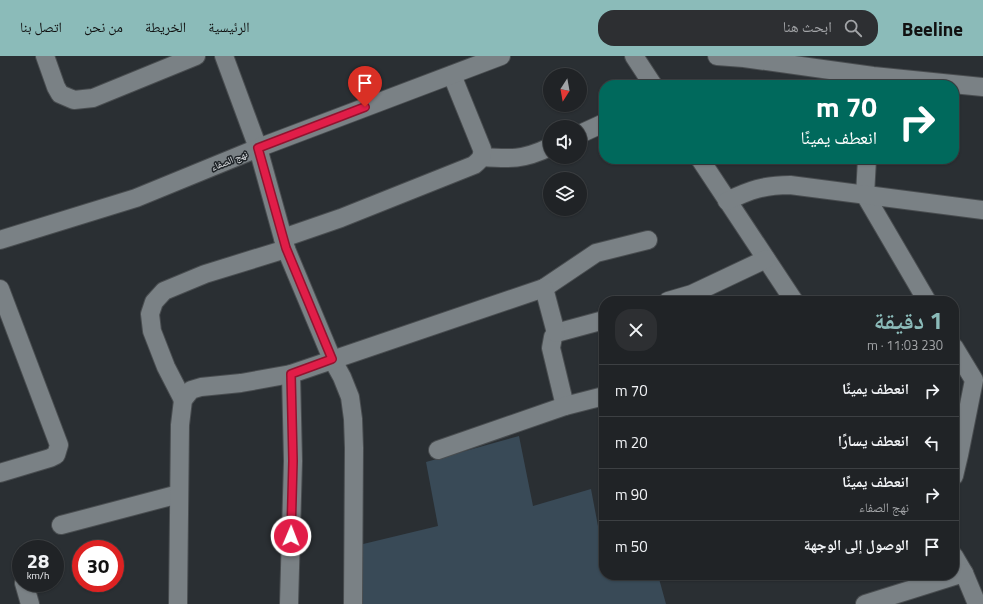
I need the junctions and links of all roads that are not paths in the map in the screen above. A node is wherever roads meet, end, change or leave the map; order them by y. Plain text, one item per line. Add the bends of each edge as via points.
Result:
1 (45, 56) edge
2 (196, 56) edge
3 (224, 56) edge
4 (501, 56) edge
5 (634, 56) edge
6 (717, 56) edge
7 (744, 57) edge
8 (177, 60) edge
9 (452, 75) junction
10 (650, 80) edge
11 (868, 80) edge
12 (959, 86) edge
13 (983, 87) edge
14 (599, 125) edge
15 (587, 131) edge
16 (258, 148) junction
17 (543, 150) edge
18 (482, 157) junction
19 (703, 164) edge
20 (867, 164) edge
21 (865, 195) junction
22 (727, 201) junction
23 (983, 210) edge
24 (0, 240) edge
25 (648, 240) dead end
26 (285, 243) junction
27 (766, 258) junction
28 (544, 288) junction
29 (0, 289) edge
30 (685, 296) edge
31 (791, 296) edge
32 (924, 296) edge
33 (599, 321) edge
34 (556, 333) junction
35 (959, 353) edge
36 (332, 359) junction
37 (291, 374) junction
38 (978, 378) edge
39 (599, 397) edge
40 (183, 400) junction
41 (565, 406) junction
42 (438, 450) dead end
43 (959, 455) edge
44 (0, 473) edge
45 (179, 494) junction
46 (61, 525) dead end
47 (959, 564) edge
48 (964, 573) junction
49 (959, 575) edge
50 (942, 580) edge
51 (27, 592) edge
52 (30, 604) edge
53 (178, 604) edge
54 (289, 604) edge
55 (353, 604) edge
56 (865, 604) edge
57 (977, 604) edge

1 - 8 street via 60,94 74,100 93,98
2 - 8 street
3 - 16 street
4 - 9 street, نهج الصفاء
5 - 10 street
6 - 7 street
7 - 11 street
9 - 16 street, نهج الصفاء
9 - 18 street via 482,149
12 - 13 street
14 - 15 street
16 - 24 street, نهج الصفاء via 136,198
16 - 26 street
17 - 18 street via 534,155 510,159
18 - 26 street via 474,165
19 - 22 street
20 - 21 street
21 - 22 street via 773,185 749,190
21 - 23 street
21 - 32 street
22 - 27 street
25 - 28 street via 596,253
26 - 36 street
26 - 40 street via 164,291 154,302 150,314 152,331
27 - 30 street
27 - 31 street
28 - 34 street
28 - 36 street
29 - 44 street via 59,445 56,455 50,458
33 - 34 street
34 - 41 street via 551,348
35 - 38 street
36 - 37 street
36 - 55 street via 350,397 353,419
37 - 40 street via 201,387 191,390
37 - 54 street via 293,461
38 - 43 street
39 - 41 street
40 - 45 street
41 - 42 street
45 - 46 street
45 - 53 street
47 - 48 street
48 - 49 street
48 - 57 street
50 - 56 street
51 - 52 street

